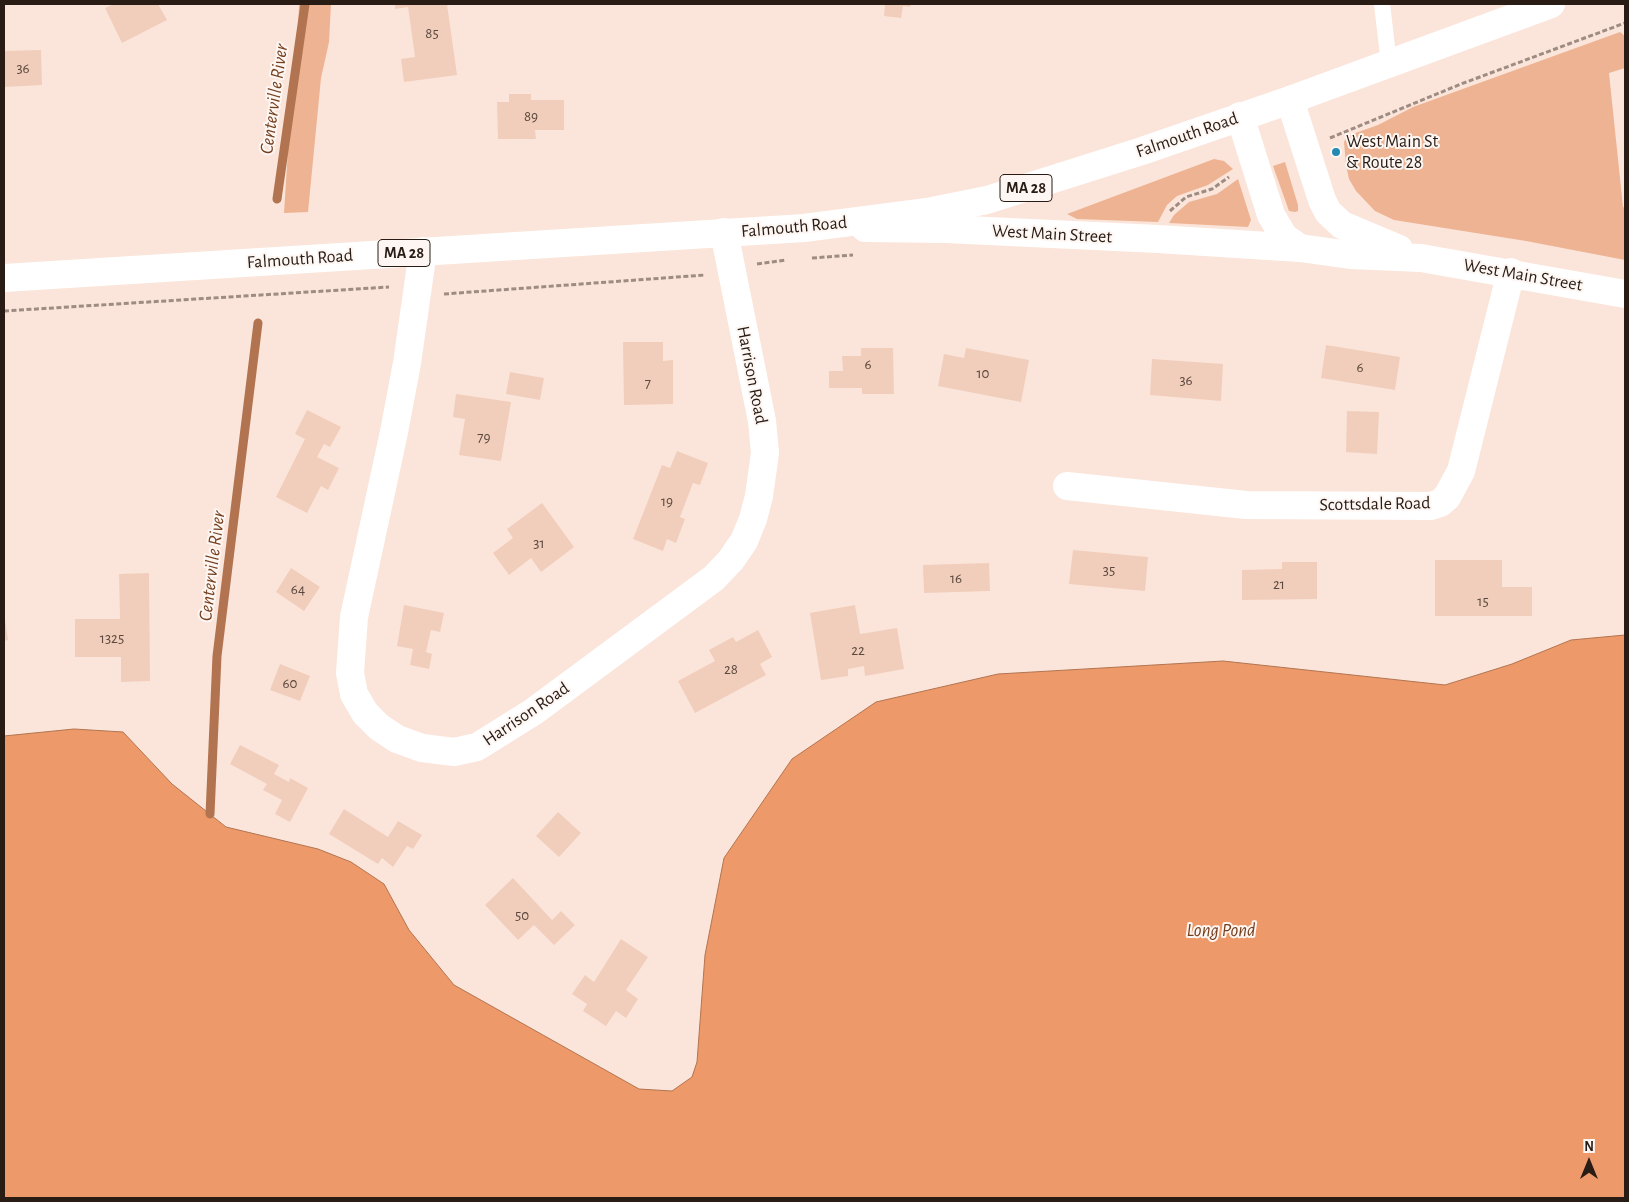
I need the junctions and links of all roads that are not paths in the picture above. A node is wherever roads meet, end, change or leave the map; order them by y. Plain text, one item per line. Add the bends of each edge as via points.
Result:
1 (1382, 4) edge
2 (1551, 4) edge
3 (1390, 64) junction
4 (1290, 100) junction
5 (1240, 116) junction
6 (804, 228) junction
7 (724, 232) junction
8 (1300, 248) junction
9 (423, 251) junction
10 (1421, 258) junction
11 (1511, 272) junction
12 (4, 278) edge
13 (1625, 294) edge
14 (1067, 486) dead end

1 - 3 lane
2 - 3 main road, Falmouth Road / MA 28
3 - 4 main road, Falmouth Road / MA 28
4 - 5 main road, Falmouth Road / MA 28
4 - 10 main road, West Main Street via 1328,212 1342,225 1360,234
5 - 6 main road, Falmouth Road / MA 28 via 987,200 927,212
5 - 8 main road via 1272,215 1284,237
6 - 7 main road, Falmouth Road / MA 28
6 - 8 main road, West Main Street via 1003,231
7 - 9 main road, Falmouth Road / MA 28
7 - 9 main road, Harrison Road via 762,421 765,453 759,496 744,541 714,578 651,625 516,724 477,747 460,752 422,748 397,739 379,727 365,713 354,694 350,672 355,608 398,412
8 - 10 main road, West Main Street via 1350,255
9 - 12 main road, Falmouth Road / MA 28
10 - 11 main road, West Main Street
11 - 13 main road, West Main Street
11 - 14 main road, Scottsdale Road via 1461,472 1440,503 1431,506 1246,505

